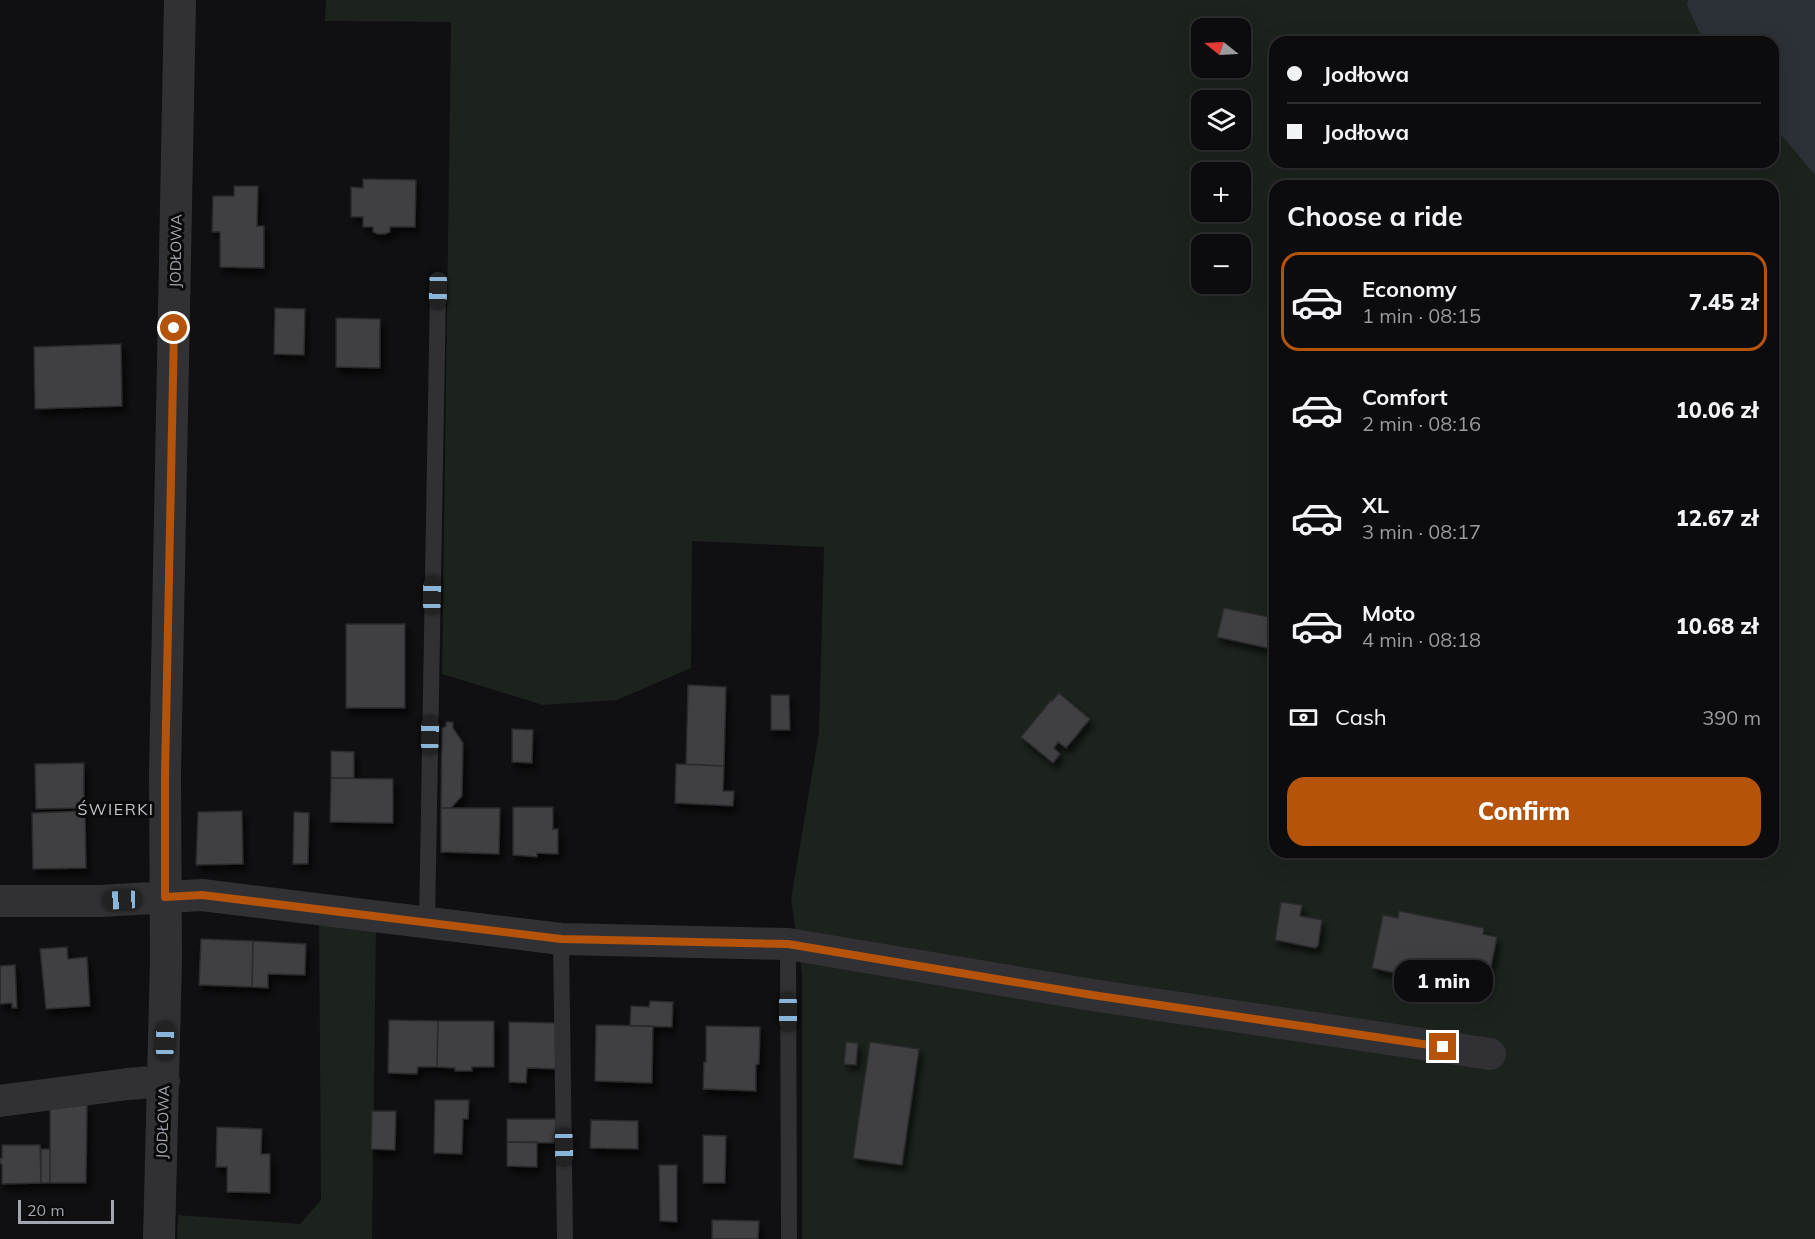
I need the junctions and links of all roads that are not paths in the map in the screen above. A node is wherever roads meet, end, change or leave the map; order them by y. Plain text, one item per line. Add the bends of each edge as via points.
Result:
1 (180, 0) edge
2 (438, 290) dead end
3 (165, 897) junction
4 (0, 901) edge
5 (427, 923) junction
6 (561, 939) junction
7 (788, 944) junction
8 (1490, 1054) dead end
9 (164, 1081) junction
10 (0, 1101) edge
11 (159, 1239) edge
12 (565, 1239) edge
13 (789, 1239) edge

1 - 3 street, JODŁOWA
2 - 5 lane
3 - 4 street
3 - 5 street via 202,895
3 - 9 street, JODŁOWA
5 - 6 street
6 - 7 street
6 - 12 lane
7 - 8 street via 1092,995
7 - 13 lane
9 - 10 street
9 - 11 street, JODŁOWA

